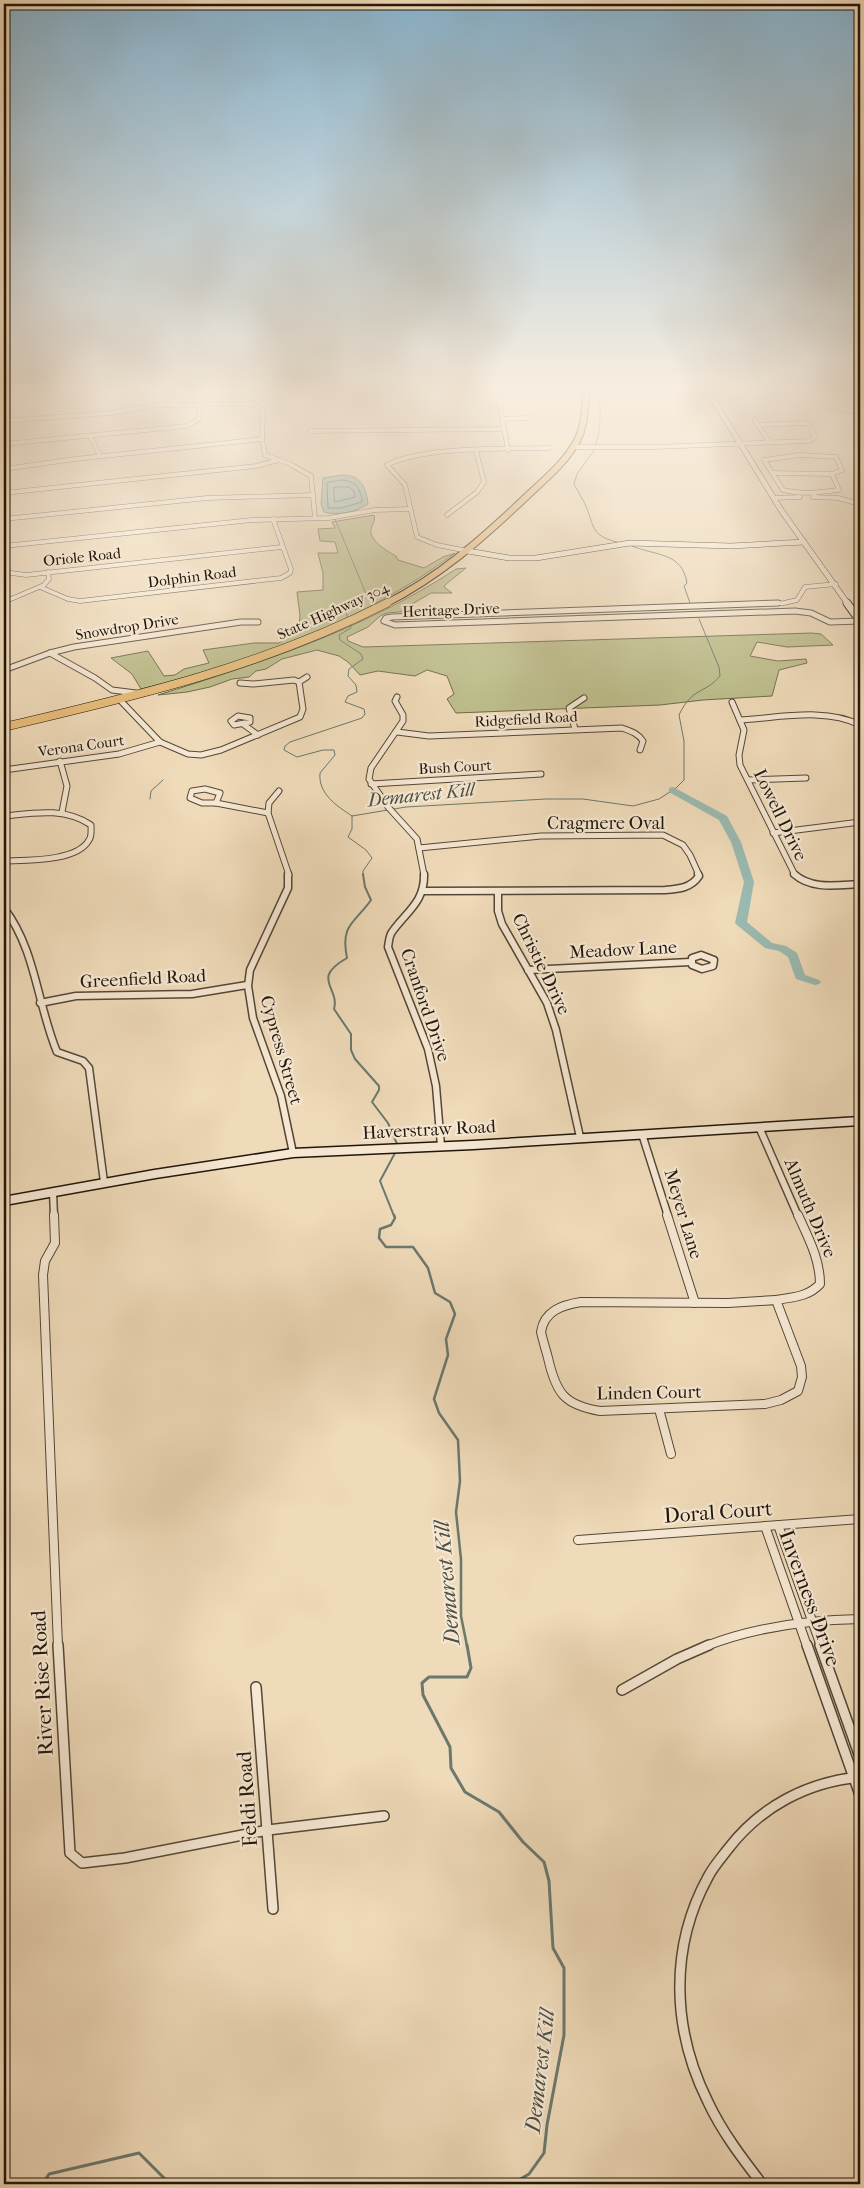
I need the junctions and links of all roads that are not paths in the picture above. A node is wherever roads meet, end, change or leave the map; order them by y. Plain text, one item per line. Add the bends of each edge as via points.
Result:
1 (313, 491) edge
2 (406, 491) edge
3 (478, 491) edge
4 (532, 491) edge
5 (770, 491) edge
6 (788, 491) edge
7 (829, 491) edge
8 (812, 493) junction
9 (313, 495) junction
10 (816, 497) junction
11 (774, 498) junction
12 (860, 504) edge
13 (409, 509) junction
14 (447, 515) dead end
15 (273, 518) junction
16 (315, 518) junction
17 (4, 519) edge
18 (804, 542) junction
19 (4, 546) edge
20 (282, 547) junction
21 (468, 551) junction
22 (4, 572) edge
23 (48, 572) junction
24 (836, 584) junction
25 (40, 587) junction
26 (4, 602) edge
27 (692, 607) junction
28 (558, 611) junction
29 (696, 614) junction
30 (560, 619) junction
31 (860, 621) edge
32 (258, 622) dead end
33 (50, 653) junction
34 (4, 670) edge
35 (307, 676) dead end
36 (299, 682) junction
37 (240, 683) dead end
38 (105, 686) junction
39 (149, 692) junction
40 (397, 697) dead end
41 (584, 698) dead end
42 (119, 699) junction
43 (732, 702) dead end
44 (106, 703) junction
45 (740, 720) junction
46 (243, 724) dead end
47 (860, 725) edge
48 (4, 727) edge
49 (575, 729) junction
50 (396, 732) junction
51 (258, 735) junction
52 (160, 742) junction
53 (640, 750) dead end
54 (60, 761) junction
55 (4, 770) edge
56 (540, 774) dead end
57 (806, 778) dead end
58 (748, 780) junction
59 (371, 784) junction
60 (279, 791) dead end
61 (216, 803) junction
62 (62, 812) junction
63 (268, 813) junction
64 (4, 816) edge
65 (860, 822) edge
66 (773, 833) junction
67 (420, 848) junction
68 (4, 861) edge
69 (860, 884) edge
70 (422, 890) junction
71 (498, 892) junction
72 (4, 908) edge
73 (690, 962) dead end
74 (528, 970) junction
75 (247, 985) junction
76 (40, 1003) junction
77 (860, 1121) edge
78 (759, 1127) junction
79 (642, 1134) junction
80 (580, 1137) junction
81 (441, 1146) junction
82 (292, 1153) junction
83 (104, 1182) junction
84 (53, 1192) junction
85 (4, 1200) edge
86 (776, 1300) junction
87 (695, 1303) junction
88 (659, 1409) junction
89 (671, 1454) dead end
90 (860, 1519) edge
91 (778, 1525) junction
92 (765, 1526) junction
93 (578, 1540) dead end
94 (860, 1618) edge
95 (807, 1622) junction
96 (256, 1687) dead end
97 (622, 1690) dead end
98 (860, 1757) edge
99 (857, 1777) edge
100 (860, 1795) edge
101 (384, 1816) dead end
102 (268, 1830) junction
103 (273, 1909) dead end
104 (762, 2184) edge

1 - 9 street
2 - 13 street
3 - 14 street
4 - 21 main road, State Highway 304
5 - 11 street
6 - 8 street
7 - 8 street
8 - 10 street
9 - 16 street
9 - 17 street via 207,498
10 - 11 street
10 - 12 street
11 - 18 street
13 - 16 street
13 - 21 street via 414,533 422,540
15 - 16 street
15 - 19 street
15 - 20 street, Dolphin Road
18 - 21 street via 731,546 630,544 536,558 509,558
18 - 24 street
20 - 23 street, Oriole Road
20 - 25 street, Dolphin Road via 290,573 274,579 80,602
21 - 39 main road, State Highway 304 via 414,588 344,624 257,659
22 - 23 street, Oriole Road via 22,575
23 - 25 street via 48,582
24 - 27 street, Heritage Drive via 807,587 797,600 788,603
24 - 31 street
25 - 26 street
27 - 28 street, Heritage Drive
27 - 29 street
28 - 30 street
28 - 30 street, Heritage Drive via 393,617 384,621 395,625
29 - 30 street, Heritage Drive
29 - 31 street, Heritage Drive via 800,611 830,622
32 - 33 street, Snowdrop Drive via 241,622
33 - 34 street, Snowdrop Drive
33 - 38 street
35 - 36 street
36 - 37 street
36 - 51 street via 303,714
38 - 39 street via 120,692
38 - 44 street via 108,691
39 - 42 main road, State Highway 304
40 - 50 street via 395,702 403,721
41 - 49 street via 569,708
42 - 44 main road, State Highway 304
42 - 52 street
43 - 45 street, Lowell Drive
44 - 48 main road, State Highway 304
45 - 47 street via 830,716 851,719
45 - 58 street, Lowell Drive via 744,730 738,760
46 - 51 street
49 - 50 street, Ridgefield Road via 430,736
49 - 53 street, Ridgefield Road via 629,730 643,741
50 - 59 street via 371,768
51 - 52 street via 211,753 188,754
52 - 54 street, Verona Court via 119,754
54 - 55 street, Verona Court
54 - 62 street via 68,784
56 - 59 street, Bush Court
57 - 58 street
58 - 66 street, Lowell Drive
59 - 67 street, Cranford Drive via 417,839
60 - 63 street via 269,803
61 - 61 street via 202,803 190,798 192,791 205,789 220,793
61 - 63 street
62 - 64 street
62 - 68 street via 75,815 91,825 89,842 83,848 56,857
63 - 75 street, Cypress Street via 289,876 288,888 250,970
65 - 66 street
66 - 69 street, Lowell Drive via 793,872 804,882
67 - 70 street, Cranford Drive via 424,876
67 - 71 street, Cragmere Oval via 513,837 664,835 677,838 686,846 699,876 696,882 684,889
70 - 71 street, Cragmere Oval
70 - 81 street, Cranford Drive via 410,913 391,933 388,947 428,1049 436,1086
71 - 74 street, Christie Drive via 502,924
72 - 76 street via 24,940
73 - 74 street, Meadow Lane
74 - 80 street, Christie Drive via 556,1030
75 - 76 street, Greenfield Road via 192,994 76,996
75 - 82 street, Cypress Street via 261,1046 281,1095
76 - 83 street via 58,1052 83,1062 89,1068
77 - 78 street, Haverstraw Road
78 - 79 street, Haverstraw Road
78 - 86 street, Almuth Drive via 820,1268 820,1284 813,1292
79 - 80 street, Haverstraw Road
79 - 87 street, Meyer Lane
80 - 81 street, Haverstraw Road
81 - 82 street, Haverstraw Road
82 - 83 street, Haverstraw Road
83 - 84 street, Haverstraw Road
84 - 85 street, Haverstraw Road
84 - 102 street, River Rise Road via 55,1243 45,1261 43,1275 70,1853 82,1863 125,1858
86 - 87 street, Linden Court
86 - 88 street, Linden Court via 802,1366 798,1391 765,1404
87 - 88 street, Linden Court via 567,1304 546,1318 541,1331 552,1379 557,1390 570,1402 600,1411
88 - 89 street
90 - 91 street, Doral Court
91 - 92 street, Doral Court
91 - 95 street, Inverness Drive
92 - 93 street, Doral Court
92 - 95 street, Inverness Drive
94 - 95 street
95 - 97 street via 745,1634 696,1650
95 - 98 street, Inverness Drive
95 - 99 street, Inverness Drive
96 - 102 street, Feldi Road
99 - 100 street, Inverness Drive
99 - 104 street via 803,1791 750,1823 724,1850 703,1882 689,1914 679,1952 682,2022 692,2066 720,2130
101 - 102 street, River Rise Road
102 - 103 street, Feldi Road

